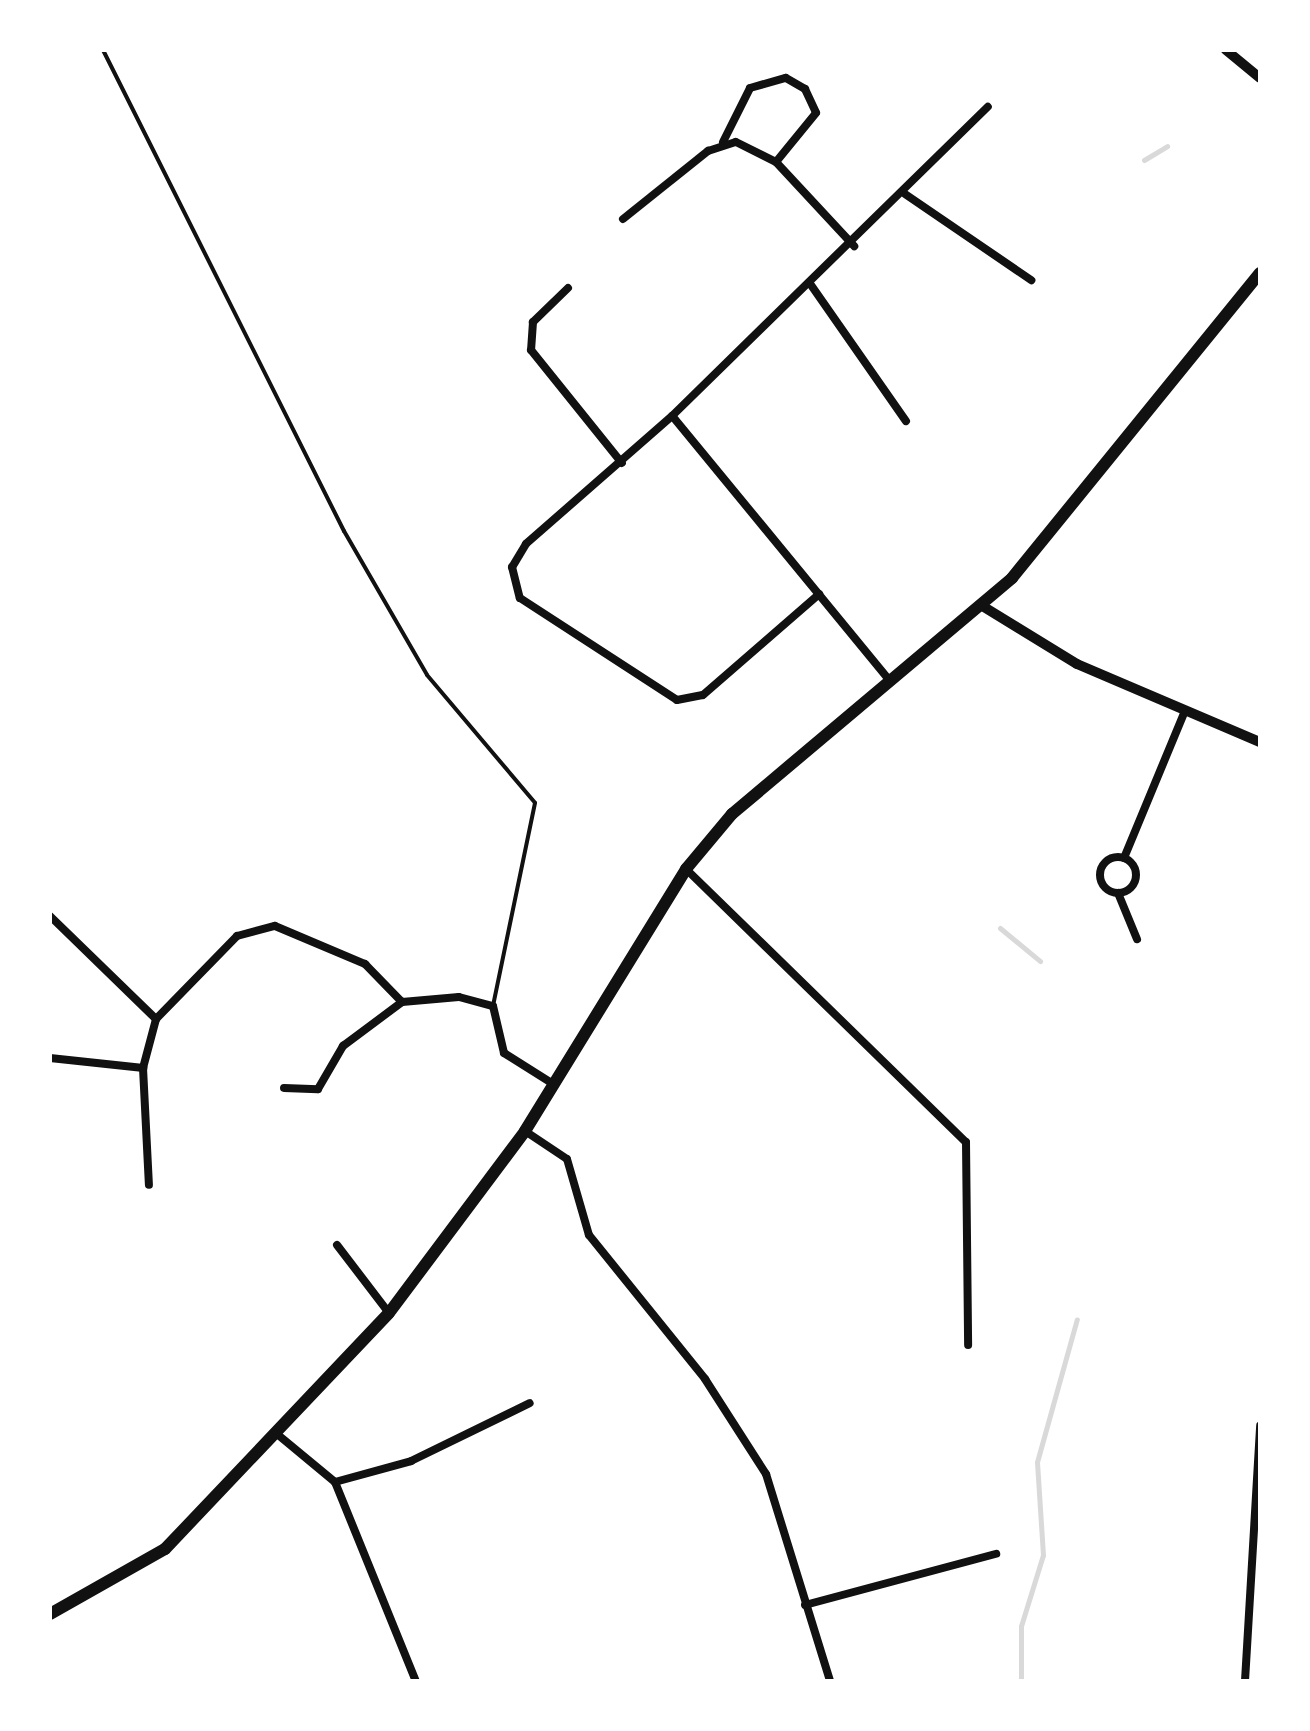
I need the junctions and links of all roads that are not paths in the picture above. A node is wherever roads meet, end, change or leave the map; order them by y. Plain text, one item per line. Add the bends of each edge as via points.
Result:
1 (103, 50) edge
2 (1226, 50) edge
3 (1260, 78) edge
4 (988, 107) dead end
5 (723, 142) junction
6 (776, 162) junction
7 (905, 194) junction
8 (623, 219) dead end
9 (854, 246) junction
10 (1260, 273) edge
11 (1031, 280) dead end
12 (811, 286) junction
13 (568, 288) dead end
14 (672, 416) junction
15 (906, 421) dead end
16 (622, 463) junction
17 (819, 594) junction
18 (984, 607) junction
19 (892, 683) junction
20 (1184, 712) junction
21 (1260, 742) edge
22 (1124, 858) junction
23 (686, 868) junction
24 (1118, 893) junction
25 (50, 916) edge
26 (1137, 939) dead end
27 (402, 1002) junction
28 (493, 1006) junction
29 (156, 1019) junction
30 (50, 1058) edge
31 (143, 1068) junction
32 (553, 1084) junction
33 (284, 1088) dead end
34 (525, 1131) junction
35 (150, 1185) dead end
36 (337, 1245) dead end
37 (389, 1313) junction
38 (968, 1345) dead end
39 (530, 1403) dead end
40 (1260, 1425) edge
41 (277, 1434) junction
42 (336, 1482) junction
43 (996, 1554) dead end
44 (805, 1605) junction
45 (50, 1614) edge
46 (416, 1681) edge
47 (830, 1681) edge
48 (1245, 1681) edge

1 - 28 lane via 227,313 348,538 427,675 535,803
2 - 3 street
4 - 7 street
5 - 6 street
5 - 6 street via 750,88 786,78 805,89 816,114
5 - 8 street
6 - 9 street
7 - 9 street
7 - 11 street
9 - 12 street
10 - 18 highway
12 - 14 street
12 - 15 street
13 - 16 street via 533,322 531,350
14 - 16 street
14 - 17 street
16 - 17 street via 526,544 513,580 528,605 668,698 704,695
17 - 19 street
18 - 19 highway
18 - 20 street via 1034,642
19 - 23 highway via 732,814
20 - 21 street
20 - 22 street
22 - 24 street via 1135,880
22 - 24 street via 1100,874
23 - 32 highway
23 - 38 street via 966,1142
24 - 26 street
25 - 29 street
27 - 28 street via 459,997
27 - 29 street via 365,964 274,926 237,936
27 - 33 street via 343,1046 318,1089
28 - 32 street via 504,1053
29 - 31 street
30 - 31 street
31 - 35 street
32 - 34 highway
34 - 37 highway
34 - 44 street via 567,1159 590,1235 751,1447 779,1502
36 - 37 street
37 - 41 highway
39 - 42 street via 411,1461
40 - 48 street
41 - 42 street
41 - 45 highway via 166,1548
42 - 46 street
43 - 44 street
44 - 47 street

